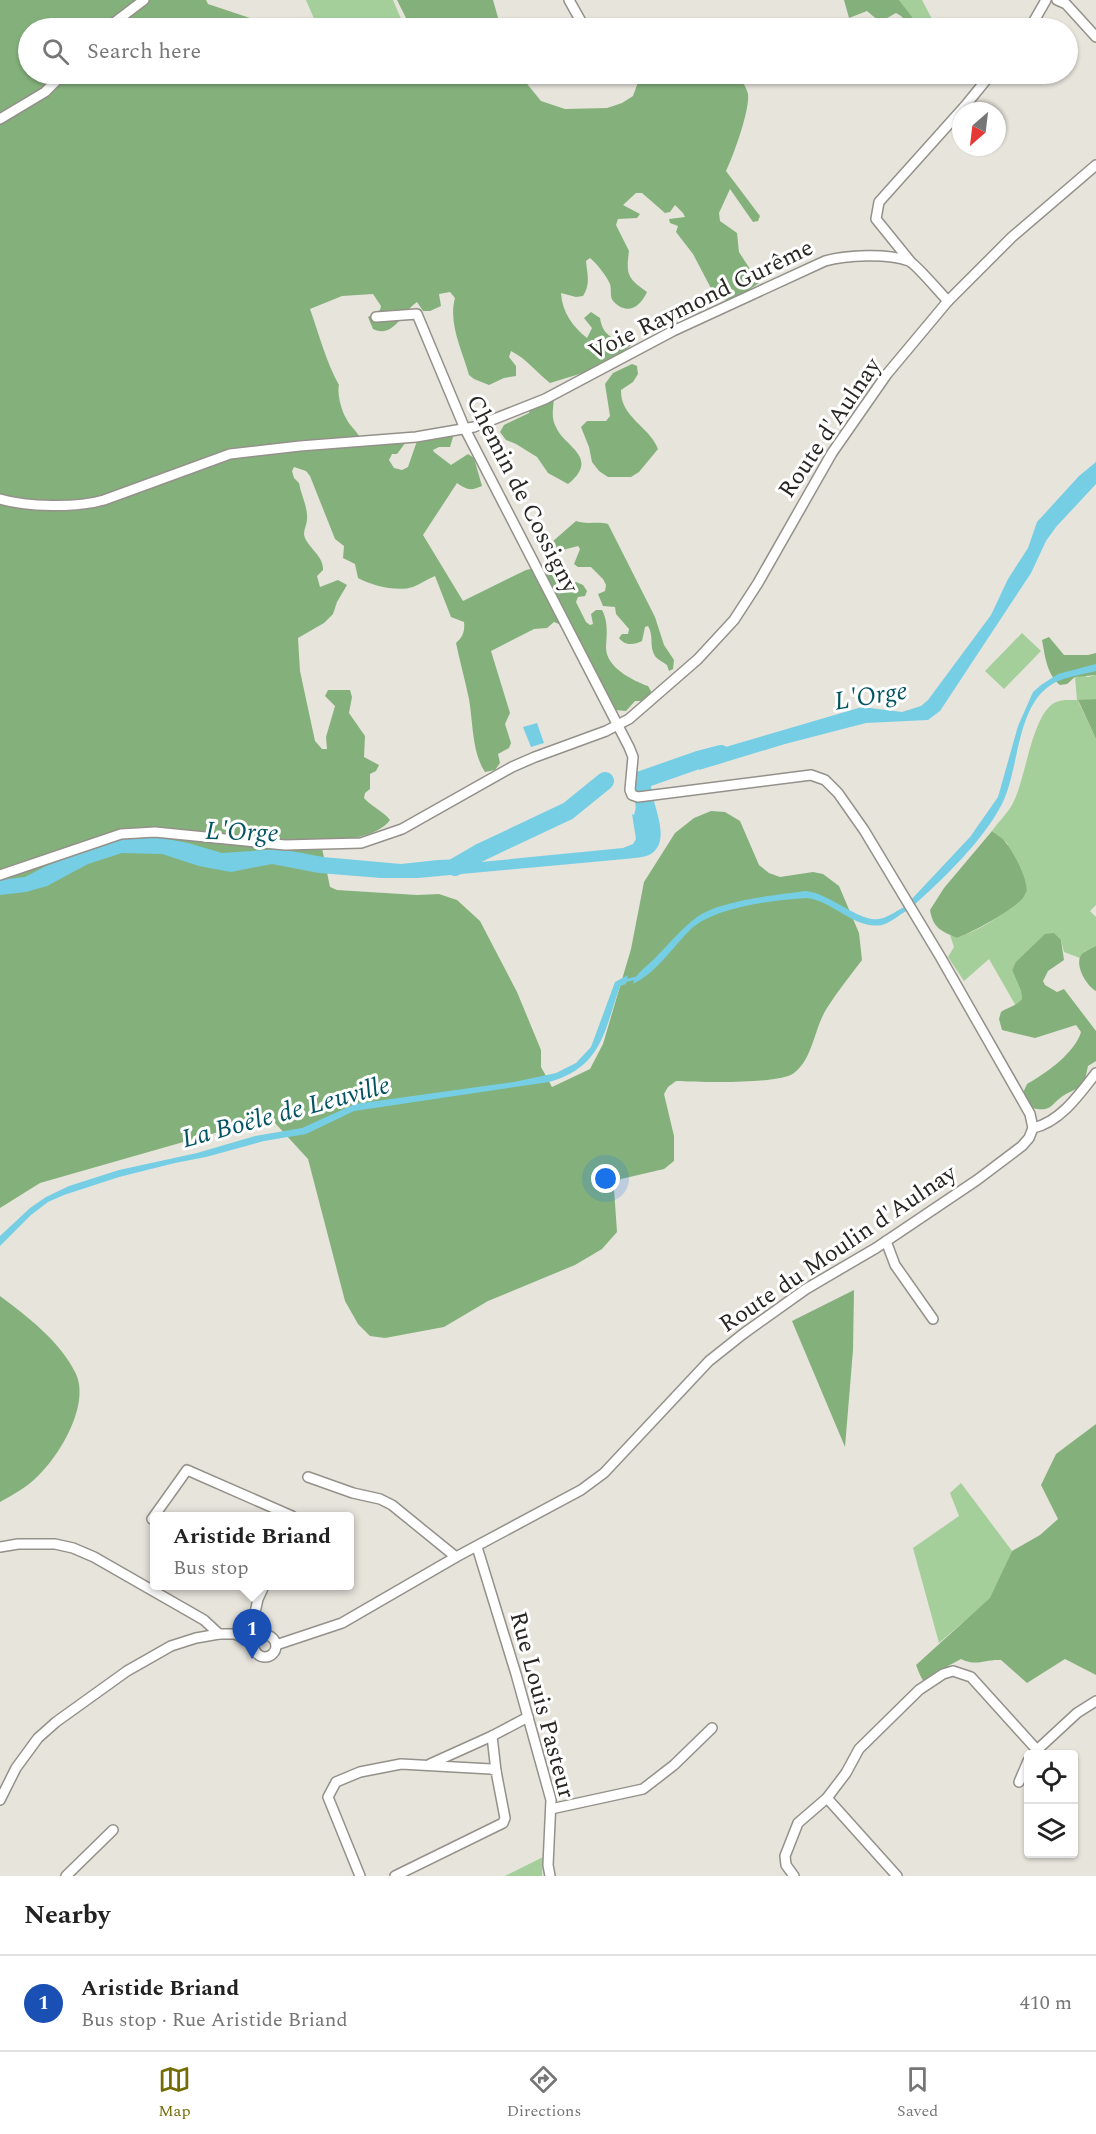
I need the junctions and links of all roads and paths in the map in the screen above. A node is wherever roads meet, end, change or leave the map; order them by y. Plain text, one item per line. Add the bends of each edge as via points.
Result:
1 (144, 0) edge
2 (569, 0) edge
3 (1046, 0) edge
4 (1057, 0) edge
5 (120, 18) edge
6 (579, 18) edge
7 (1036, 18) edge
8 (1096, 37) edge
9 (53, 84) edge
10 (983, 84) edge
11 (0, 119) edge
12 (1096, 165) edge
13 (910, 261) junction
14 (948, 301) junction
15 (376, 317) dead end
16 (465, 429) junction
17 (0, 499) edge
18 (617, 725) junction
19 (0, 875) edge
20 (1096, 1073) edge
21 (1033, 1128) junction
22 (886, 1241) junction
23 (933, 1319) dead end
24 (308, 1477) dead end
25 (157, 1512) edge
26 (283, 1512) edge
27 (0, 1547) edge
28 (477, 1547) junction
29 (456, 1557) junction
30 (150, 1589) edge
31 (152, 1590) edge
32 (262, 1590) edge
33 (219, 1634) junction
34 (257, 1640) junction
35 (276, 1645) junction
36 (1096, 1701) edge
37 (528, 1717) junction
38 (712, 1728) dead end
39 (492, 1736) junction
40 (1033, 1750) edge
41 (1037, 1750) edge
42 (428, 1765) junction
43 (496, 1771) junction
44 (1024, 1772) edge
45 (1019, 1782) dead end
46 (826, 1798) junction
47 (0, 1800) edge
48 (551, 1809) junction
49 (113, 1830) dead end
50 (66, 1876) edge
51 (360, 1876) edge
52 (395, 1876) edge
53 (549, 1876) edge
54 (794, 1876) edge
55 (897, 1876) edge

1 - 5 street
2 - 6 street
3 - 7 street
4 - 8 street via 1066,4
9 - 11 street
10 - 13 street via 879,202 876,219
12 - 14 street, Route d'Aulnay via 1012,237
13 - 14 street
13 - 16 street, Voie Raymond Gurême via 859,256 825,261 673,331 545,399
14 - 18 street, Route d'Aulnay via 887,375 832,453 734,620 698,659
15 - 16 street, Chemin de Cossigny via 417,314
16 - 17 street, Voie Raymond Gurême via 230,454 87,504 20,504
16 - 18 street, Chemin de Cossigny
18 - 19 street, Route d'Aulnay via 520,764 402,829 361,843 285,845 155,832 121,834
18 - 21 street, Chemin de Cossigny via 633,757 630,790 638,797 811,775 825,780 854,815 913,912 1030,1114
20 - 21 street via 1076,1099 1046,1125
21 - 22 street, Route du Moulin d'Aulnay via 1022,1146 978,1180
22 - 23 street via 895,1266
22 - 28 street, Route du Moulin d'Aulnay via 806,1289 709,1361 604,1473 559,1503
24 - 29 street via 352,1493 380,1498
25 - 26 street via 187,1470
27 - 30 street via 55,1544 73,1548
28 - 29 street, Route du Moulin d'Aulnay
28 - 37 street, Rue Louis Pasteur
29 - 35 street, Route du Moulin d'Aulnay via 342,1623
31 - 33 street via 204,1620
32 - 34 street via 252,1626
33 - 34 street
33 - 47 street via 171,1646 127,1671 56,1722 26,1754
34 - 35 street via 268,1636
34 - 35 street via 254,1647 258,1655 266,1658 274,1654
36 - 41 street
37 - 39 street
37 - 48 street, Rue Louis Pasteur
38 - 48 street via 643,1789
39 - 42 street
39 - 43 street
40 - 46 street via 971,1677 953,1671 919,1690 859,1749
42 - 43 street
42 - 51 street via 401,1764 370,1770 333,1785 328,1797
43 - 52 street via 506,1818 502,1823
44 - 45 street
46 - 54 street via 798,1823 785,1856
46 - 55 street
48 - 53 street, Rue Louis Pasteur
49 - 50 street

